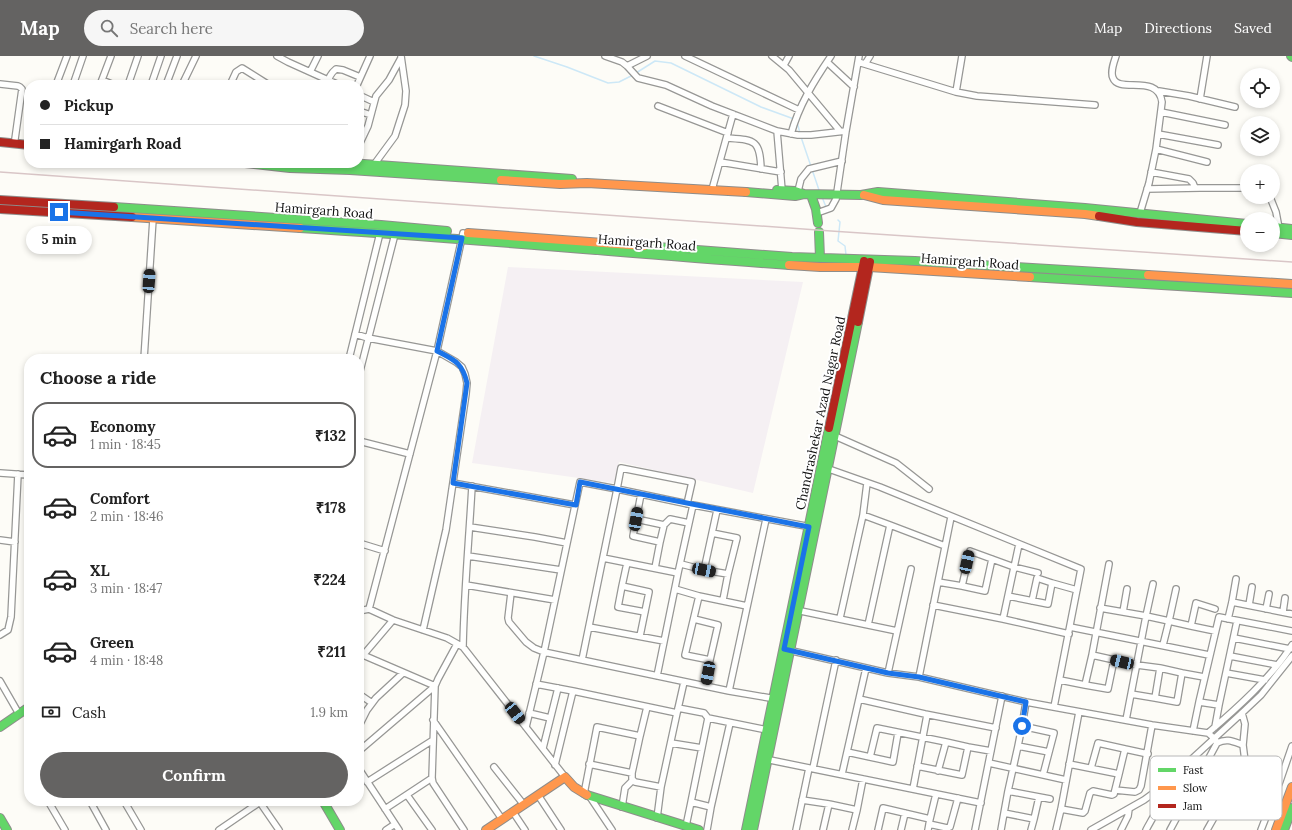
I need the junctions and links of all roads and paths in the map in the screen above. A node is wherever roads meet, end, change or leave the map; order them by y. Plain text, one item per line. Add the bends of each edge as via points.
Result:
1 (67, 56) edge
2 (83, 56) edge
3 (111, 56) edge
4 (138, 56) edge
5 (161, 56) edge
6 (177, 56) edge
7 (196, 56) edge
8 (277, 56) edge
9 (318, 56) edge
10 (370, 56) edge
11 (605, 56) edge
12 (647, 56) edge
13 (685, 56) edge
14 (772, 56) edge
15 (789, 56) edge
16 (831, 56) edge
17 (870, 56) edge
18 (962, 56) edge
19 (1116, 56) edge
20 (1207, 56) edge
21 (401, 57) edge
22 (858, 58) edge
23 (827, 62) junction
24 (865, 64) junction
25 (784, 65) junction
26 (629, 68) junction
27 (310, 72) junction
28 (360, 77) junction
29 (58, 80) edge
30 (75, 80) edge
31 (102, 80) edge
32 (130, 80) edge
33 (153, 80) edge
34 (168, 80) edge
35 (184, 80) edge
36 (232, 80) edge
37 (261, 80) edge
38 (323, 80) edge
39 (329, 80) edge
40 (359, 80) edge
41 (0, 84) edge
42 (854, 87) junction
43 (1159, 91) junction
44 (956, 92) junction
45 (808, 93) junction
46 (364, 97) edge
47 (1200, 99) junction
48 (374, 102) junction
49 (1095, 105) dead end
50 (658, 106) dead end
51 (1235, 107) dead end
52 (799, 112) junction
53 (1161, 112) junction
54 (364, 113) edge
55 (733, 114) junction
56 (371, 115) junction
57 (1225, 125) dead end
58 (843, 131) junction
59 (777, 132) junction
60 (364, 134) edge
61 (791, 134) junction
62 (1158, 134) junction
63 (727, 136) junction
64 (0, 138) edge
65 (15, 139) junction
66 (24, 140) edge
67 (0, 142) edge
68 (24, 144) edge
69 (1218, 145) dead end
70 (1156, 149) junction
71 (842, 161) junction
72 (720, 162) junction
73 (1207, 162) dead end
74 (364, 166) edge
75 (290, 168) edge
76 (364, 168) edge
77 (364, 168) edge
78 (371, 168) junction
79 (761, 169) junction
80 (781, 172) junction
81 (1151, 172) junction
82 (713, 186) junction
83 (1195, 188) junction
84 (1240, 188) edge
85 (1147, 189) junction
86 (782, 190) junction
87 (807, 194) junction
88 (834, 194) junction
89 (861, 194) junction
90 (0, 200) edge
91 (0, 209) edge
92 (817, 213) junction
93 (1140, 213) junction
94 (153, 219) junction
95 (818, 223) dead end
96 (1240, 223) edge
97 (1280, 229) edge
98 (1292, 229) edge
99 (1240, 230) edge
100 (1280, 231) edge
101 (818, 232) dead end
102 (380, 233) junction
103 (395, 234) junction
104 (1292, 235) edge
105 (463, 236) junction
106 (820, 258) junction
107 (867, 263) junction
108 (1292, 284) edge
109 (1292, 294) edge
110 (355, 334) junction
111 (368, 338) junction
112 (437, 351) junction
113 (144, 354) edge
114 (350, 354) edge
115 (364, 354) edge
116 (835, 436) junction
117 (364, 442) edge
118 (410, 454) junction
119 (825, 468) junction
120 (0, 473) edge
121 (18, 474) junction
122 (24, 475) edge
123 (453, 483) junction
124 (867, 483) junction
125 (472, 486) junction
126 (617, 489) junction
127 (929, 489) dead end
128 (641, 494) junction
129 (690, 504) junction
130 (576, 505) junction
131 (717, 510) junction
132 (863, 514) junction
133 (951, 517) junction
134 (636, 519) junction
135 (766, 519) junction
136 (689, 523) junction
137 (664, 525) junction
138 (890, 525) junction
139 (470, 526) junction
140 (812, 528) junction
141 (712, 533) junction
142 (0, 540) edge
143 (15, 542) junction
144 (660, 542) junction
145 (567, 543) junction
146 (1018, 544) junction
147 (364, 545) edge
148 (945, 546) junction
149 (385, 551) junction
150 (468, 556) junction
151 (603, 558) junction
152 (992, 559) junction
153 (627, 563) junction
154 (681, 564) junction
155 (1108, 564) dead end
156 (1014, 567) junction
157 (655, 568) junction
158 (911, 569) dead end
159 (561, 570) junction
160 (704, 570) junction
161 (678, 573) junction
162 (1038, 573) dead end
163 (728, 574) junction
164 (1236, 579) dead end
165 (938, 582) junction
166 (1052, 583) junction
167 (1153, 584) dead end
168 (466, 585) junction
169 (622, 586) junction
170 (962, 586) junction
171 (1252, 586) dead end
172 (675, 589) junction
173 (1127, 589) dead end
174 (1077, 590) junction
175 (1176, 590) dead end
176 (511, 593) junction
177 (1269, 594) dead end
178 (699, 596) junction
179 (1008, 596) junction
180 (1285, 598) dead end
181 (555, 600) junction
182 (723, 600) junction
183 (1032, 600) junction
184 (1232, 602) junction
185 (934, 605) junction
186 (1249, 605) junction
187 (747, 606) junction
188 (1100, 608) junction
189 (1266, 608) junction
190 (369, 609) junction
191 (795, 609) junction
192 (1215, 609) dead end
193 (364, 610) edge
194 (645, 612) junction
195 (1123, 612) junction
196 (1283, 612) junction
197 (1292, 614) edge
198 (1146, 616) junction
199 (840, 618) junction
200 (694, 619) junction
201 (1003, 619) junction
202 (1228, 619) junction
203 (393, 620) junction
204 (1169, 621) junction
205 (1237, 621) junction
206 (868, 625) junction
207 (1191, 626) junction
208 (589, 627) junction
209 (1070, 627) junction
210 (423, 630) junction
211 (897, 631) junction
212 (1215, 631) junction
213 (1292, 631) edge
214 (1096, 632) junction
215 (1069, 634) junction
216 (0, 635) edge
217 (640, 636) junction
218 (1234, 638) junction
219 (664, 641) junction
220 (1142, 641) junction
221 (458, 644) junction
222 (1163, 645) junction
223 (463, 647) junction
224 (1291, 647) edge
225 (787, 650) junction
226 (544, 652) junction
227 (364, 654) edge
228 (364, 655) edge
229 (1092, 655) junction
230 (1209, 655) junction
231 (1230, 656) junction
232 (1292, 656) edge
233 (582, 660) junction
234 (710, 660) junction
235 (836, 660) junction
236 (1114, 660) junction
237 (1137, 665) junction
238 (1277, 665) junction
239 (866, 668) junction
240 (1160, 668) junction
241 (403, 673) junction
242 (888, 673) junction
243 (1182, 673) junction
244 (1226, 673) junction
245 (657, 676) junction
246 (919, 677) junction
247 (1204, 678) junction
248 (1060, 680) junction
249 (1265, 680) junction
250 (0, 681) edge
251 (684, 682) junction
252 (536, 684) junction
253 (1085, 685) junction
254 (435, 686) junction
255 (705, 686) junction
256 (558, 688) junction
257 (573, 691) junction
258 (728, 691) junction
259 (1131, 694) junction
260 (1002, 696) junction
261 (364, 697) edge
262 (1155, 698) junction
263 (859, 699) junction
264 (777, 700) junction
265 (1026, 702) junction
266 (1198, 702) junction
267 (372, 703) junction
268 (1219, 705) junction
269 (647, 707) junction
270 (1054, 707) junction
271 (24, 711) edge
272 (678, 711) junction
273 (1079, 712) junction
274 (530, 713) junction
275 (1242, 713) junction
276 (19, 714) junction
277 (927, 714) junction
278 (364, 717) edge
279 (550, 718) junction
280 (708, 718) junction
281 (433, 720) junction
282 (1126, 720) junction
283 (730, 723) junction
284 (1152, 725) junction
285 (1022, 726) junction
286 (0, 727) edge
287 (526, 727) junction
288 (1215, 727) junction
289 (996, 728) junction
290 (767, 730) junction
291 (1194, 731) junction
292 (898, 733) junction
293 (1208, 733) junction
294 (640, 736) junction
295 (922, 738) junction
296 (433, 740) junction
297 (1216, 741) junction
298 (946, 742) junction
299 (671, 743) junction
300 (1243, 745) junction
301 (1018, 746) junction
302 (1292, 746) edge
303 (364, 747) edge
304 (968, 747) junction
305 (543, 748) junction
306 (702, 748) junction
307 (1125, 749) junction
308 (847, 752) junction
309 (991, 752) junction
310 (1049, 752) junction
311 (1148, 754) junction
312 (1198, 756) edge
313 (1208, 756) edge
314 (1244, 756) edge
315 (870, 757) junction
316 (764, 758) junction
317 (989, 763) junction
318 (589, 764) junction
319 (1069, 764) junction
320 (555, 766) junction
321 (917, 766) junction
322 (494, 767) dead end
323 (811, 768) junction
324 (1013, 768) junction
325 (1092, 768) junction
326 (938, 771) junction
327 (632, 773) junction
328 (842, 774) junction
329 (1119, 774) junction
330 (1043, 775) junction
331 (1282, 775) edge
332 (364, 777) edge
333 (565, 777) junction
334 (432, 778) junction
335 (863, 779) junction
336 (633, 780) junction
337 (1066, 780) junction
338 (367, 782) junction
339 (662, 787) junction
340 (1292, 787) edge
341 (913, 789) junction
342 (1115, 790) junction
343 (1008, 791) junction
344 (936, 794) junction
345 (407, 795) junction
346 (538, 795) junction
347 (587, 795) junction
348 (1150, 796) edge
349 (1039, 797) junction
350 (958, 798) junction
351 (1050, 799) dead end
352 (802, 800) junction
353 (691, 802) junction
354 (981, 803) junction
355 (829, 804) junction
356 (524, 805) junction
357 (1290, 805) edge
358 (52, 806) edge
359 (93, 806) edge
360 (127, 806) edge
361 (253, 806) edge
362 (262, 806) edge
363 (326, 806) edge
364 (622, 807) junction
365 (711, 807) junction
366 (1061, 809) junction
367 (1128, 809) junction
368 (385, 810) junction
369 (856, 810) junction
370 (514, 812) junction
371 (905, 813) junction
372 (1004, 813) junction
373 (0, 818) edge
374 (657, 818) junction
375 (502, 819) junction
376 (1034, 819) junction
377 (1282, 819) edge
378 (1151, 820) edge
379 (1175, 820) edge
380 (1213, 820) edge
381 (1265, 820) edge
382 (1282, 820) edge
383 (395, 824) junction
384 (929, 824) edge
385 (686, 826) junction
386 (277, 829) edge
387 (1094, 829) edge
388 (7, 830) edge
389 (66, 830) edge
390 (106, 830) edge
391 (141, 830) edge
392 (219, 830) edge
393 (340, 830) edge
394 (386, 830) edge
395 (399, 830) edge
396 (432, 830) edge
397 (464, 830) edge
398 (488, 830) edge
399 (526, 830) edge
400 (561, 830) edge
401 (612, 830) edge
402 (700, 830) edge
403 (707, 830) edge
404 (746, 830) edge
405 (753, 830) edge
406 (796, 830) edge
407 (823, 830) edge
408 (852, 830) edge
409 (878, 830) edge
410 (901, 830) edge
411 (977, 830) edge
412 (1001, 830) edge
413 (1031, 830) edge
414 (1056, 830) edge
415 (1122, 830) edge
416 (1146, 830) edge
417 (1170, 830) edge
418 (1207, 830) edge
419 (1261, 830) edge
420 (1276, 830) edge
421 (1284, 830) edge

1 - 29 street
2 - 30 street
3 - 31 street
4 - 32 street
5 - 33 street
6 - 34 street
7 - 35 street
8 - 27 street
9 - 27 street
10 - 28 street
11 - 26 street via 622,62
12 - 26 street
13 - 52 street
14 - 25 street
15 - 25 street
16 - 23 street
17 - 24 street
18 - 44 street
19 - 43 street via 1112,73 1116,82 1148,86
20 - 47 street
21 - 48 street
21 - 78 street via 406,91 405,105 395,136
22 - 24 street
22 - 42 street
23 - 42 street
23 - 45 street
24 - 44 street
25 - 45 street
26 - 55 street via 638,78 666,85
27 - 38 street
28 - 39 street via 337,69 333,71
28 - 40 street
36 - 37 street via 236,72 242,68
41 - 65 street via 18,86 22,90
42 - 58 street
43 - 47 street
43 - 53 street
44 - 49 street via 977,96
45 - 52 street
45 - 58 street
46 - 48 street
47 - 51 street
48 - 56 street
50 - 63 street
52 - 61 street
53 - 57 street
53 - 62 street
54 - 56 street
55 - 59 street
55 - 63 street
56 - 60 street
58 - 61 street via 812,135
58 - 71 street
59 - 61 street
59 - 80 street
62 - 69 street
62 - 70 street
63 - 72 street
63 - 79 street via 752,141 761,154
64 - 65 street
65 - 66 street
67 - 68 street
70 - 73 street
70 - 81 street
71 - 87 street via 809,169 801,179
71 - 88 street
72 - 79 street
72 - 82 street
74 - 78 street
75 - 77 street
76 - 78 street
78 - 82 street
78 - 87 street via 427,176 560,184 708,189 795,196
79 - 80 street
80 - 86 street
81 - 83 street via 1189,179
81 - 85 street
82 - 86 street
83 - 84 street
83 - 85 street
85 - 93 street
86 - 87 street
87 - 88 street
87 - 92 street
88 - 89 street
88 - 92 street via 836,200 831,208
89 - 93 street via 878,192
89 - 99 street via 883,200 1084,214 1137,222
90 - 105 street, Hamirgarh Road via 380,225
91 - 94 street, Hamirgarh Road
92 - 95 street
93 - 96 street
94 - 102 street, Hamirgarh Road
94 - 113 street
97 - 98 street
100 - 104 street
101 - 106 street
102 - 103 street, Hamirgarh Road
102 - 110 street
103 - 105 street, Hamirgarh Road
103 - 111 street
105 - 106 street, Hamirgarh Road
105 - 107 street, Hamirgarh Road via 614,252 820,267
105 - 112 street
106 - 107 street, Hamirgarh Road
107 - 108 street, Hamirgarh Road via 915,261
107 - 109 street, Hamirgarh Road
107 - 116 street, Chandrashekar Azad Nagar Road
107 - 119 street, Chandrashekar Azad Nagar Road
110 - 111 street
110 - 114 street
111 - 112 street
111 - 115 street
112 - 118 street
112 - 123 street via 462,367 467,383
116 - 119 street, Chandrashekar Azad Nagar Road
116 - 127 street via 896,463
117 - 118 street
118 - 149 street
119 - 124 street
119 - 140 street, Chandrashekar Azad Nagar Road
120 - 121 street
121 - 122 street
121 - 143 street
123 - 125 street
123 - 210 street via 446,530
124 - 132 street
124 - 133 street
125 - 130 street
125 - 139 street
126 - 128 street
126 - 129 street via 621,468 692,482
126 - 130 street via 580,482
126 - 151 street
128 - 129 street
128 - 134 street
129 - 131 street
129 - 136 street
130 - 145 street
131 - 135 street
131 - 141 street
132 - 138 street
132 - 199 street
133 - 146 street
133 - 148 street
134 - 137 street
134 - 144 street via 633,536
135 - 140 street
135 - 187 street
136 - 137 street via 670,520
136 - 154 street
137 - 144 street
138 - 148 street
138 - 206 street
139 - 145 street
139 - 150 street
140 - 191 street, Chandrashekar Azad Nagar Road
141 - 160 street
141 - 163 street via 737,538
142 - 143 street
143 - 216 street via 10,625 8,630
144 - 157 street
145 - 159 street
146 - 156 street
146 - 174 street via 1082,569
147 - 149 street
148 - 165 street
149 - 190 street
150 - 159 street
150 - 168 street
151 - 153 street
151 - 208 street
152 - 156 street
152 - 170 street via 985,592
152 - 170 street via 970,551
153 - 157 street
153 - 169 street
154 - 160 street
154 - 161 street
155 - 188 street
156 - 162 street
156 - 179 street
157 - 161 street
158 - 211 street
159 - 181 street
160 - 163 street
161 - 172 street
163 - 182 street
164 - 184 street
165 - 170 street
165 - 185 street
166 - 174 street
166 - 183 street via 1048,604
166 - 183 street via 1037,578
167 - 198 street
168 - 176 street
168 - 223 street
169 - 194 street via 649,592
169 - 194 street via 618,607
171 - 186 street
172 - 178 street
172 - 219 street
173 - 195 street
174 - 209 street
175 - 204 street
176 - 181 street
176 - 226 street via 509,622 526,642
177 - 189 street
178 - 182 street
178 - 200 street
179 - 183 street
179 - 201 street
180 - 196 street
181 - 226 street
182 - 187 street
184 - 186 street
184 - 202 street
185 - 201 street
185 - 246 street
186 - 189 street
187 - 258 street
188 - 195 street
188 - 214 street
189 - 196 street
190 - 193 street
190 - 203 street
191 - 199 street
191 - 225 street, Chandrashekar Azad Nagar Road
192 - 207 street via 1196,603
194 - 217 street
195 - 198 street
196 - 197 street
198 - 204 street
198 - 220 street
199 - 206 street
200 - 234 street via 718,625
200 - 234 street via 686,655
201 - 215 street
202 - 205 street
202 - 212 street via 1219,617
203 - 210 street
203 - 227 street
204 - 207 street
204 - 222 street
205 - 213 street
205 - 218 street
206 - 211 street
207 - 212 street
208 - 217 street
208 - 233 street
209 - 214 street
209 - 215 street
210 - 221 street
211 - 242 street
212 - 230 street
214 - 220 street
214 - 229 street
215 - 248 street
217 - 219 street
218 - 224 street
218 - 231 street
219 - 245 street
220 - 222 street
220 - 237 street
221 - 223 street
221 - 254 street
222 - 230 street
223 - 287 street
224 - 238 street
225 - 235 street
225 - 264 street, Chandrashekar Azad Nagar Road
226 - 233 street
226 - 252 street
228 - 241 street
229 - 236 street
229 - 253 street
230 - 247 street
231 - 238 street
231 - 244 street
232 - 275 street
233 - 245 street
234 - 255 street
235 - 239 street
235 - 323 street
236 - 237 street
236 - 253 street via 1108,689
237 - 240 street
237 - 259 street
238 - 249 street
239 - 242 street
239 - 263 street
240 - 243 street
240 - 262 street
241 - 254 street
241 - 267 street
242 - 246 street
243 - 247 street
243 - 262 street via 1176,702
244 - 249 street
244 - 268 street
245 - 251 street
246 - 260 street
247 - 266 street
248 - 253 street
248 - 270 street
249 - 288 street
250 - 276 street
251 - 255 street
251 - 272 street
252 - 256 street
252 - 274 street
254 - 281 street
254 - 303 street
255 - 258 street
256 - 257 street
256 - 279 street
257 - 269 street
257 - 320 street
258 - 264 street
259 - 262 street
259 - 282 street
260 - 265 street
260 - 289 street
261 - 267 street
263 - 277 street
263 - 308 street
264 - 290 street, Chandrashekar Azad Nagar Road
264 - 316 street, Chandrashekar Azad Nagar Road
265 - 270 street
265 - 285 street
266 - 268 street
266 - 291 street
267 - 278 street
268 - 288 street
269 - 272 street
269 - 294 street
270 - 273 street
271 - 276 street
272 - 280 street via 704,713
272 - 299 street
273 - 282 street
273 - 319 street
274 - 279 street
274 - 287 street
275 - 297 street
275 - 300 street via 1245,724
276 - 286 street
277 - 289 street
277 - 295 street
279 - 305 street
280 - 283 street
280 - 306 street
281 - 296 street
281 - 375 street
282 - 284 street
283 - 290 street
283 - 365 street
284 - 291 street
284 - 311 street
285 - 301 street
285 - 310 street via 1054,733
287 - 305 street
288 - 293 street
289 - 309 street
290 - 316 street, Chandrashekar Azad Nagar Road
291 - 293 street
292 - 295 street
292 - 315 street via 877,728
292 - 315 street via 893,762
293 - 297 street
294 - 318 street via 598,727
294 - 327 street
295 - 298 street
295 - 321 street
296 - 334 street
296 - 338 street
297 - 300 street via 1233,741
297 - 312 street
297 - 313 street
298 - 304 street
298 - 326 street
299 - 306 street
299 - 339 street
300 - 314 street
301 - 310 street
301 - 324 street
302 - 331 street
304 - 309 street
304 - 326 street via 962,775
305 - 320 street
306 - 353 street
307 - 311 street
307 - 325 street via 1098,743
307 - 329 street
308 - 315 street
308 - 328 street
309 - 317 street
310 - 330 street
311 - 342 street via 1139,790
316 - 323 street
316 - 404 street, Chandrashekar Azad Nagar Road
316 - 405 street, Chandrashekar Azad Nagar Road
317 - 324 street
317 - 354 street
318 - 327 street
318 - 347 street
319 - 325 street
319 - 337 street
320 - 333 street
321 - 326 street
321 - 341 street
322 - 356 street
323 - 328 street
323 - 352 street
324 - 330 street
324 - 343 street
325 - 329 street
327 - 336 street
328 - 335 street
329 - 342 street
330 - 337 street
332 - 338 street
333 - 346 street
333 - 347 street via 574,787
334 - 345 street
334 - 397 street
335 - 341 street
335 - 369 street
336 - 339 street
336 - 364 street via 625,788
337 - 366 street
338 - 368 street
339 - 374 street
340 - 357 street
341 - 344 street
342 - 366 street via 1112,795 1090,793 1083,813
343 - 349 street
343 - 372 street
344 - 350 street
344 - 384 street
345 - 368 street
345 - 396 street
346 - 356 street
346 - 400 street
347 - 364 street
347 - 401 street
348 - 367 street
349 - 351 street
349 - 376 street
350 - 354 street
350 - 384 street via 950,827
352 - 355 street
352 - 406 street
353 - 365 street
353 - 385 street
354 - 411 street
355 - 369 street
355 - 407 street
356 - 370 street
357 - 377 street
357 - 421 street
358 - 389 street
359 - 390 street
360 - 391 street
361 - 392 street
362 - 386 street
363 - 393 street
364 - 374 street
365 - 403 street
366 - 414 street
367 - 387 street
367 - 415 street
368 - 383 street
369 - 408 street
370 - 375 street
370 - 399 street
371 - 384 street
371 - 409 street via 883,808
371 - 410 street
372 - 376 street
372 - 412 street
373 - 388 street
374 - 385 street
375 - 398 street
376 - 413 street
378 - 416 street
379 - 417 street
380 - 418 street
381 - 419 street
382 - 420 street
383 - 394 street
383 - 395 street
385 - 402 street

